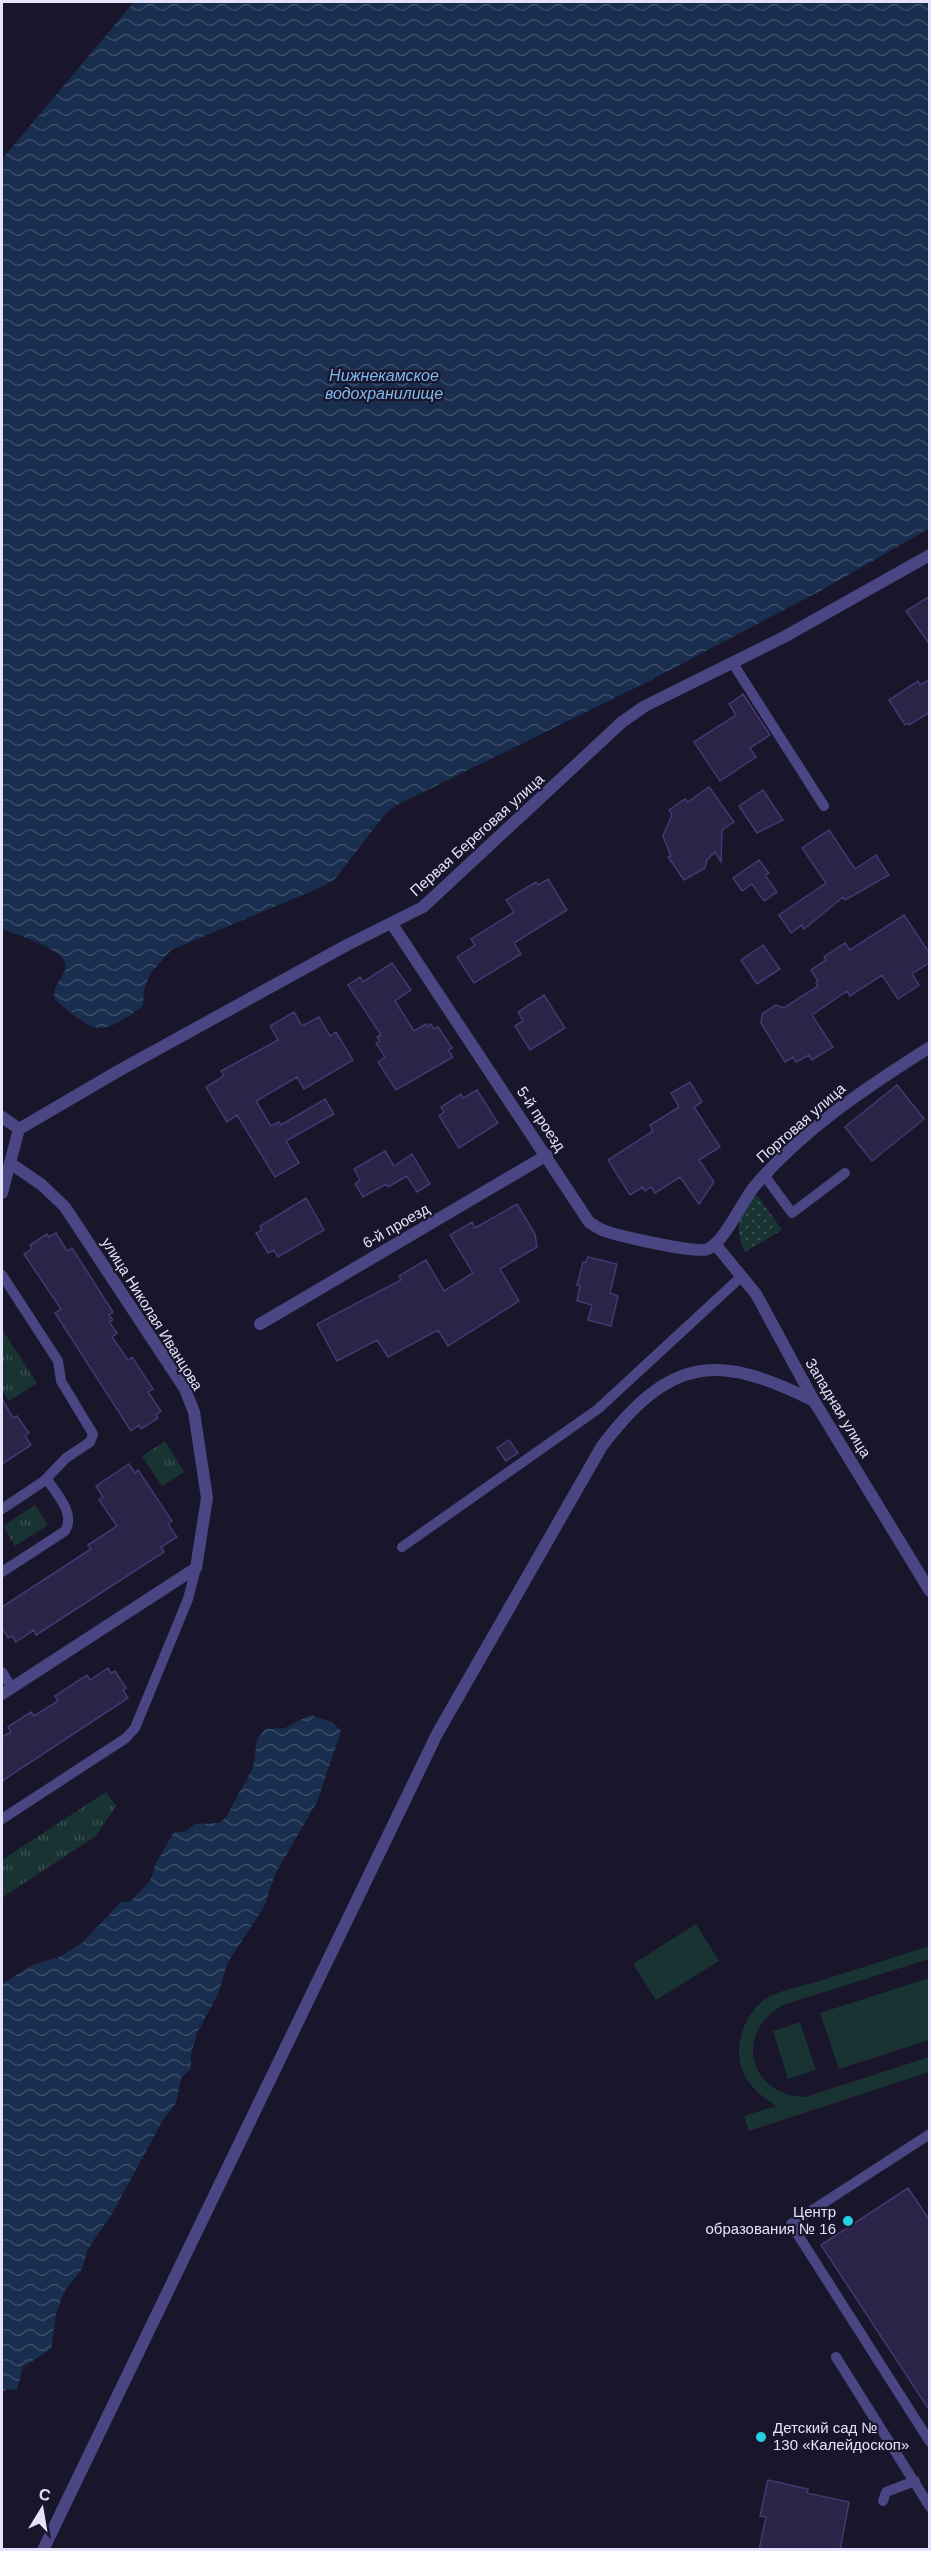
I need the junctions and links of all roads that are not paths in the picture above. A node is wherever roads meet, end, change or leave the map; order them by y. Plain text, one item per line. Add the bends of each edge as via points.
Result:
1 (930, 555) edge
2 (732, 662) junction
3 (824, 806) dead end
4 (392, 924) junction
5 (930, 1047) edge
6 (2, 1117) edge
7 (19, 1129) junction
8 (547, 1155) junction
9 (10, 1163) junction
10 (845, 1173) dead end
11 (764, 1175) junction
12 (2, 1193) edge
13 (715, 1244) junction
14 (2, 1275) edge
15 (742, 1276) junction
16 (260, 1324) dead end
17 (814, 1401) junction
18 (47, 1479) junction
19 (2, 1509) edge
20 (402, 1547) dead end
21 (196, 1568) junction
22 (2, 1572) edge
23 (930, 1591) edge
24 (2, 1672) edge
25 (7, 1691) edge
26 (2, 1819) edge
27 (930, 2134) edge
28 (836, 2357) dead end
29 (930, 2442) edge
30 (915, 2481) junction
31 (883, 2501) dead end
32 (930, 2507) edge
33 (44, 2550) edge

1 - 2 street, Первая Береговая улица
2 - 3 lane
2 - 4 street, Первая Береговая улица via 645,706 622,722 423,907
4 - 7 street, Первая Береговая улица via 346,945
4 - 8 street, 5-й проезд
5 - 11 street, Портовая улица via 849,1099
6 - 7 street
7 - 9 street
8 - 13 street, 5-й проезд via 589,1222 604,1230 695,1251 707,1250
8 - 16 street, 6-й проезд
9 - 12 street
9 - 21 street, улица Николая Иванцова via 52,1193 71,1215 188,1396 207,1498
10 - 11 lane via 792,1213
11 - 13 street, Портовая улица
13 - 15 street, Западная улица
14 - 18 lane via 58,1361 61,1381 93,1434 90,1442 63,1461
15 - 17 street, Западная улица via 756,1294
15 - 20 lane via 598,1409
17 - 23 street, Западная улица
17 - 33 street via 746,1372 713,1369 688,1373 640,1403 602,1446 436,1734
18 - 19 lane
18 - 22 lane via 68,1511 68,1526
21 - 25 street
21 - 26 lane via 188,1599 133,1731
24 - 25 lane
27 - 29 lane via 791,2224
28 - 30 lane
30 - 31 lane via 886,2492
30 - 32 lane

